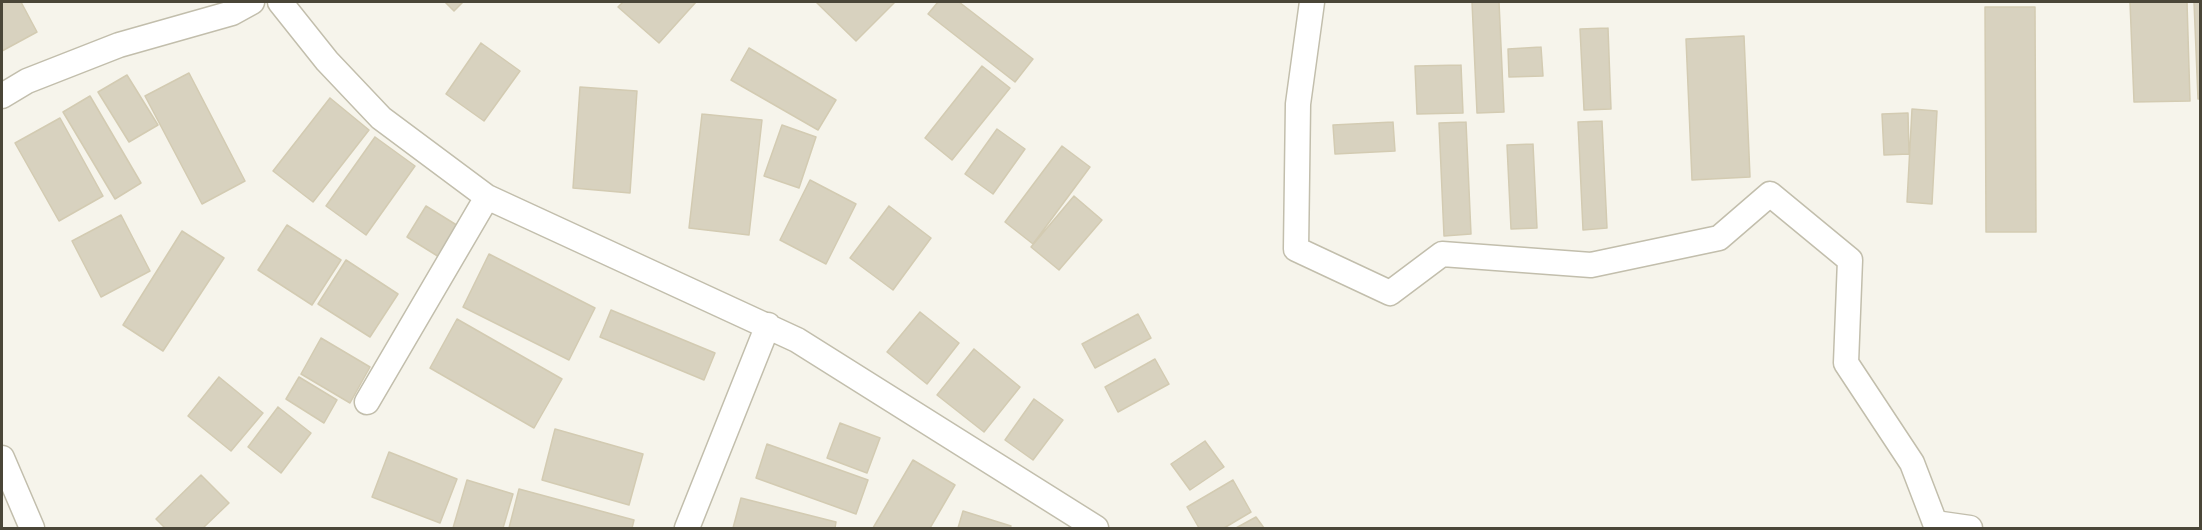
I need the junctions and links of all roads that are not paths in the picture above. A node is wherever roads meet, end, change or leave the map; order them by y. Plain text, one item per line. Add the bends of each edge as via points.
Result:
1 (252, 2) edge
2 (280, 2) edge
3 (1312, 2) edge
4 (2, 96) edge
5 (487, 197) junction
6 (768, 325) junction
7 (367, 402) dead end
8 (2, 458) edge
9 (32, 528) edge
10 (687, 528) edge
11 (1096, 528) edge
12 (1970, 528) edge

1 - 4 street via 232,13 119,45 27,81
2 - 5 street via 327,61 381,118
3 - 12 street via 1298,104 1296,249 1390,293 1442,254 1591,265 1719,238 1770,194 1850,260 1846,363 1912,463 1935,523
5 - 6 street
5 - 7 street
6 - 10 street
6 - 11 street
8 - 9 street

